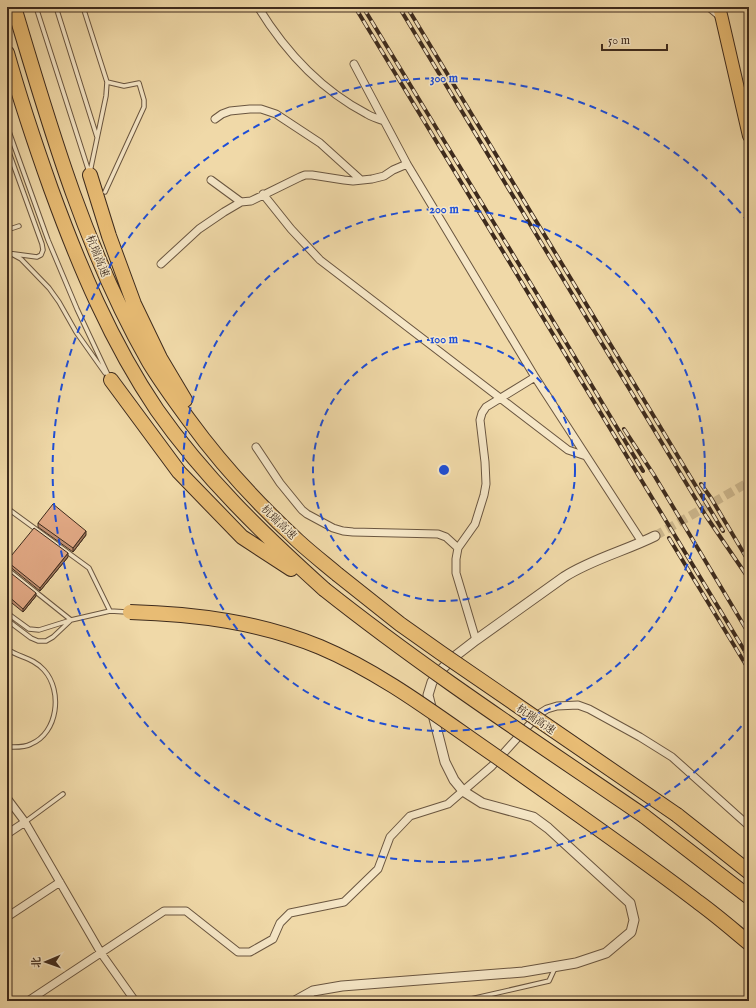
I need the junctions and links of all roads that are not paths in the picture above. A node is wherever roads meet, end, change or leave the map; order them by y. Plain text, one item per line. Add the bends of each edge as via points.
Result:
1 (14, 7) edge
2 (36, 7) edge
3 (56, 7) edge
4 (82, 7) edge
5 (258, 7) edge
6 (709, 7) edge
7 (719, 7) edge
8 (722, 19) junction
9 (7, 53) edge
10 (354, 64) dead end
11 (107, 82) junction
12 (216, 119) dead end
13 (384, 121) junction
14 (7, 126) edge
15 (749, 136) edge
16 (97, 138) junction
17 (7, 147) edge
18 (407, 164) junction
19 (90, 175) junction
20 (211, 180) dead end
21 (361, 180) junction
22 (106, 192) dead end
23 (263, 194) junction
24 (241, 202) junction
25 (19, 226) dead end
26 (7, 230) edge
27 (8, 253) edge
28 (161, 264) dead end
29 (535, 377) junction
30 (111, 380) junction
31 (501, 398) junction
32 (256, 447) dead end
33 (586, 456) junction
34 (231, 473) junction
35 (7, 508) edge
36 (655, 536) tunnel mouth
37 (642, 542) junction
38 (458, 548) junction
39 (7, 570) edge
40 (324, 589) junction
41 (110, 611) junction
42 (130, 612) joint
43 (7, 613) edge
44 (7, 620) edge
45 (71, 620) junction
46 (476, 640) junction
47 (7, 649) edge
48 (7, 747) edge
49 (464, 791) junction
50 (64, 794) dead end
51 (7, 798) edge
52 (25, 822) junction
53 (749, 826) edge
54 (7, 834) edge
55 (749, 872) edge
56 (60, 882) junction
57 (749, 897) edge
58 (7, 917) edge
59 (749, 943) edge
60 (101, 953) junction
61 (556, 967) junction
62 (28, 1001) edge
63 (135, 1001) edge
64 (295, 1001) edge
65 (462, 1001) edge

1 - 34 highway, 杭瑞高速 via 80,214 126,321 150,364 203,439
2 - 19 lane
3 - 16 lane
4 - 11 lane
5 - 13 street via 280,40 323,85 368,115
6 - 8 street
7 - 8 highway
8 - 15 highway
9 - 40 highway, 杭瑞高速 via 65,228 108,326 131,368 157,409 209,476 261,531
10 - 13 street
11 - 16 lane
11 - 22 lane via 124,86 139,83 144,107
12 - 21 street via 230,111 270,111 320,142
13 - 18 street
14 - 30 lane via 48,240
16 - 19 lane
17 - 27 lane via 43,250 37,257
18 - 21 street via 384,176
18 - 29 street
19 - 34 highway via 134,304 160,358
20 - 24 street
21 - 23 street via 305,175
23 - 24 street via 251,201
23 - 31 street via 320,260
24 - 28 street via 199,229
25 - 26 lane
27 - 30 lane via 21,259 49,288 76,332
29 - 31 street
29 - 33 street
30 - 40 highway via 179,472 242,538
31 - 33 street via 568,450
31 - 38 street via 486,407 482,413 480,420 486,484 475,524
32 - 38 street via 302,510 333,528 343,532 438,534 446,537
33 - 37 street
34 - 55 highway, 杭瑞高速, bridge via 299,542 400,624 676,815
35 - 41 lane via 89,568
36 - 37 street
37 - 46 street via 576,569
38 - 46 street via 456,573
39 - 45 lane
40 - 57 highway, 杭瑞高速, bridge via 416,659 644,816
41 - 42 lane
41 - 45 lane
42 - 59 highway, bridge via 203,617 251,625 320,647 348,660 403,692 638,857
43 - 45 lane via 29,629 39,630
44 - 45 lane via 38,641 53,637
46 - 49 street via 441,670 432,682 428,695 444,762
47 - 48 lane via 29,659 45,671 55,696 52,723 43,737 23,747
49 - 53 street via 492,766 539,714 557,706 578,705 589,708 672,757
49 - 60 street via 448,804 410,816 390,837 378,869 344,902 290,913 280,923 273,938 250,952 238,952 186,912 164,911
49 - 61 street via 482,803 534,817 630,904 634,920 631,932 606,953
50 - 52 lane
51 - 52 street
52 - 54 street
52 - 56 street
56 - 58 street
56 - 60 street
60 - 62 street
60 - 63 street
61 - 64 street via 523,972 342,986 313,991
61 - 65 lane via 549,981

